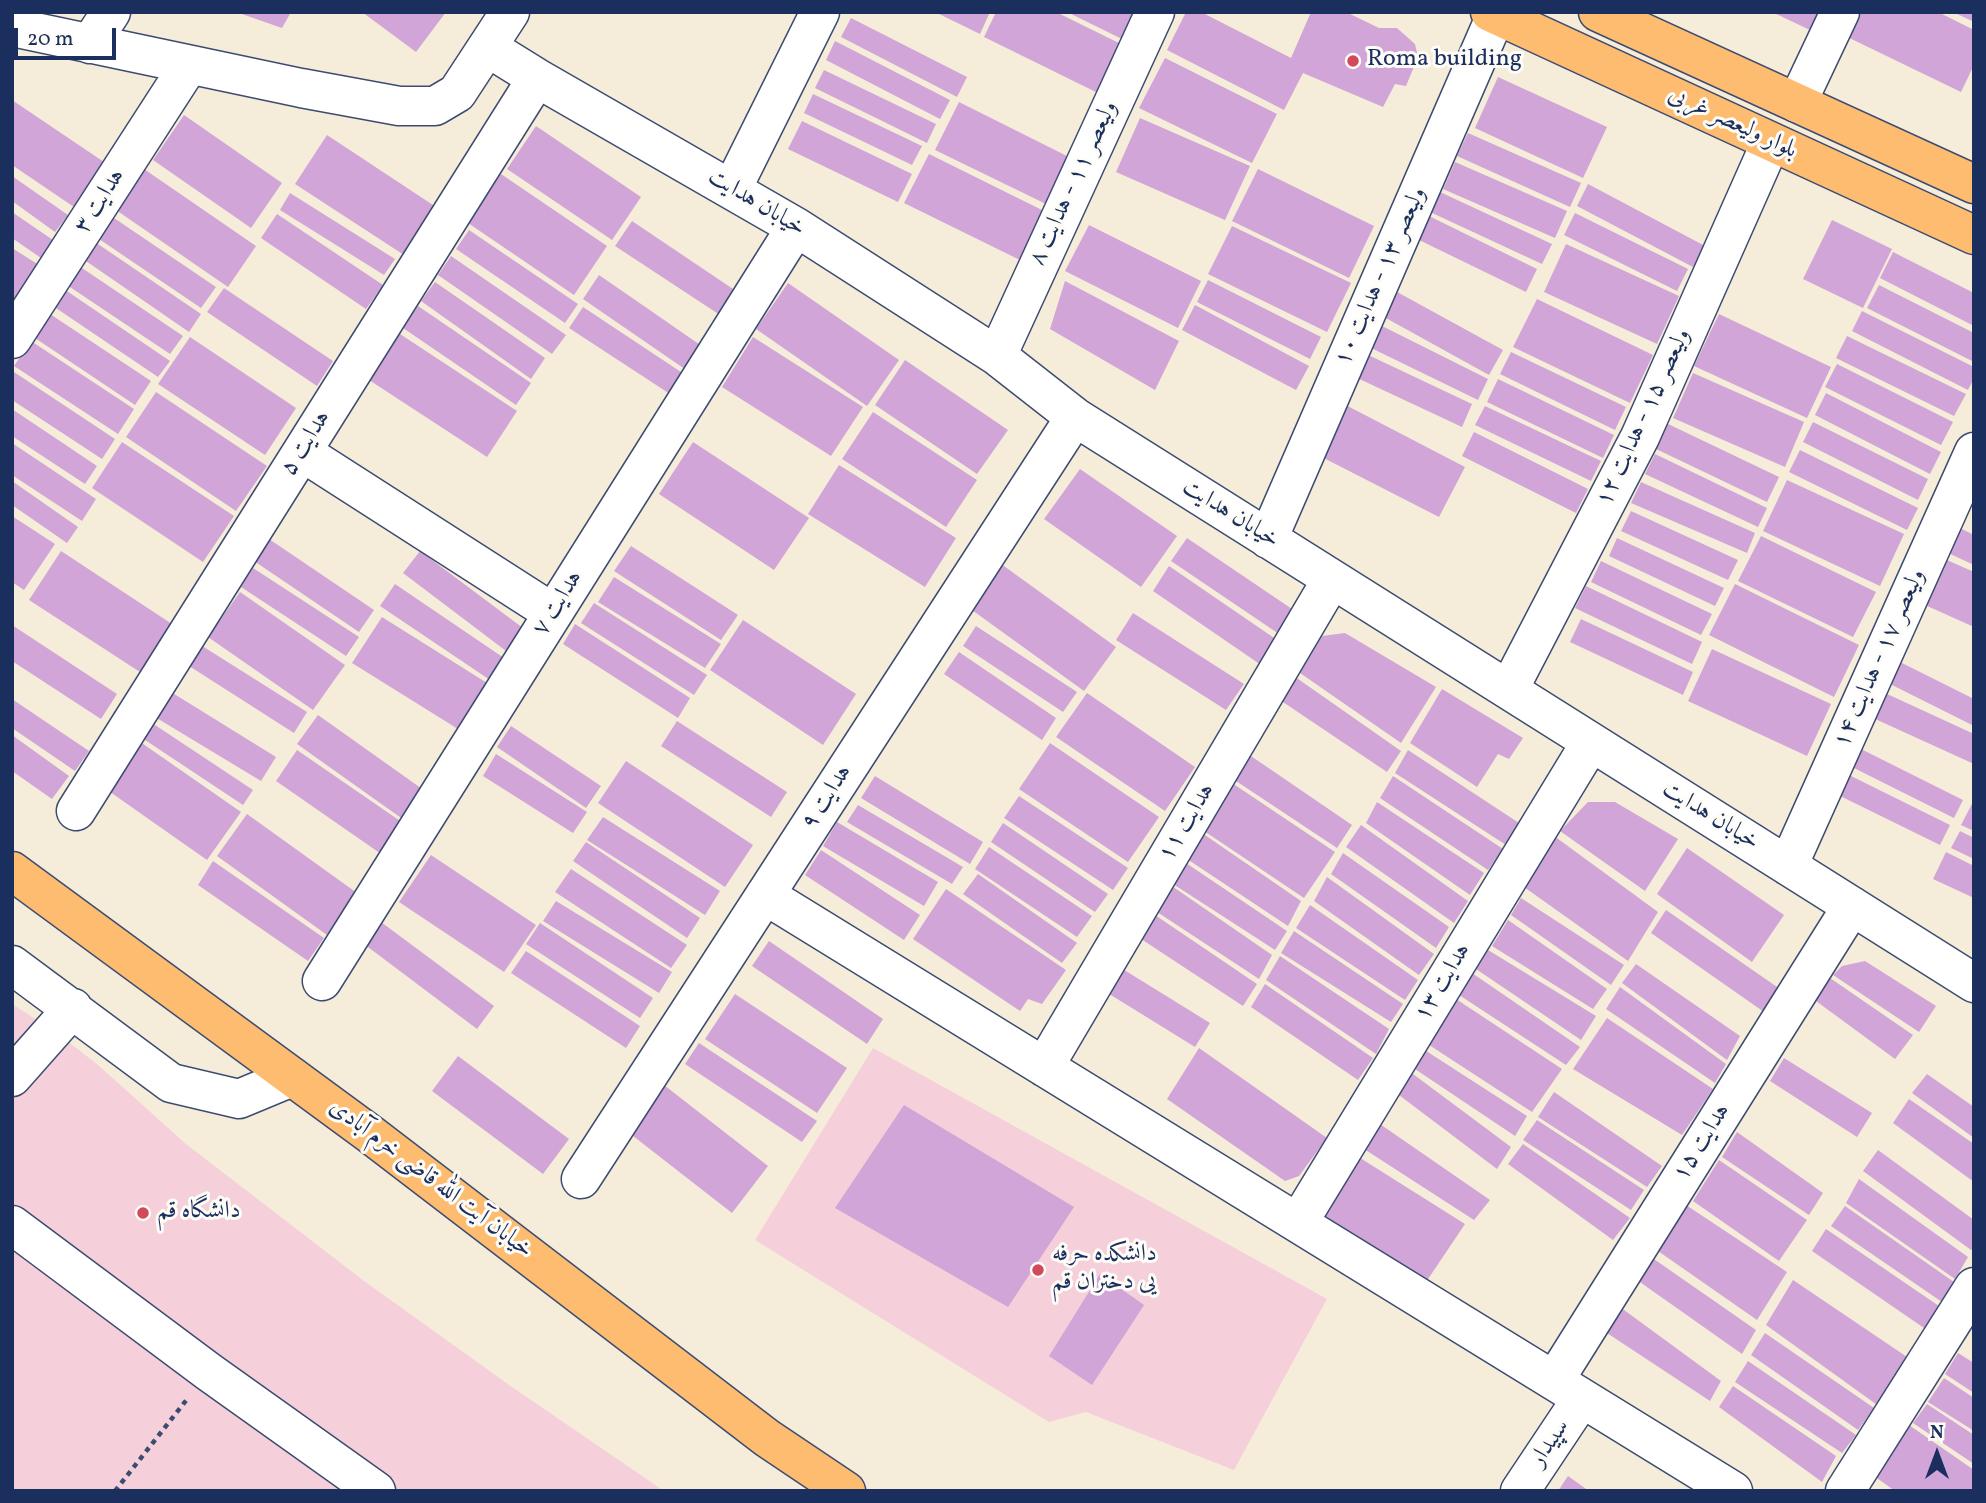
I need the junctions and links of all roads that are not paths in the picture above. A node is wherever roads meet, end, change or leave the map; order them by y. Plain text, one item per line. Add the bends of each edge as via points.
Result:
1 (111, 12) edge
2 (510, 12) edge
3 (820, 12) edge
4 (1155, 12) edge
5 (1598, 12) edge
6 (1840, 12) edge
7 (1493, 14) edge
8 (12, 27) edge
9 (90, 44) junction
10 (487, 47) junction
11 (189, 65) junction
12 (537, 78) junction
13 (1797, 103) junction
14 (1771, 142) junction
15 (1974, 184) edge
16 (732, 189) junction
17 (796, 228) junction
18 (1974, 235) edge
19 (12, 339) edge
20 (997, 356) junction
21 (1075, 417) junction
22 (1974, 452) edge
23 (302, 453) junction
24 (1268, 539) junction
25 (1332, 579) junction
26 (553, 613) junction
27 (1509, 689) junction
28 (1591, 742) junction
29 (76, 811) dead end
30 (1788, 866) junction
31 (12, 872) edge
32 (765, 895) junction
33 (1852, 906) junction
34 (12, 965) edge
35 (322, 981) dead end
36 (1974, 983) edge
37 (73, 1009) junction
38 (1044, 1066) junction
39 (12, 1077) edge
40 (292, 1077) junction
41 (581, 1179) dead end
42 (1298, 1223) junction
43 (12, 1225) edge
44 (1974, 1287) edge
45 (1568, 1389) junction
46 (376, 1491) edge
47 (846, 1491) edge
48 (1520, 1491) edge
49 (1733, 1491) edge
50 (1844, 1491) edge

1 - 9 street
2 - 10 street
3 - 16 street
4 - 20 street, ولیعصر ۱۱ - هدایت ۸
5 - 13 main road, بلوار ولیعصر غربی
6 - 13 street
7 - 14 main road, بلوار ولیعصر غربی
7 - 24 street, ولیعصر ۱۳ - هدایت ۱۰
8 - 9 street
9 - 11 street
10 - 11 street via 457,93 435,106 399,106
10 - 12 street, خیابان هدایت
11 - 19 street, هدایت ۳
12 - 16 street, خیابان هدایت
12 - 23 street, هدایت ۵
13 - 15 main road, بلوار ولیعصر غربی
14 - 18 main road, بلوار ولیعصر غربی
14 - 27 street, ولیعصر ۱۵ - هدایت ۱۲ via 1640,437
16 - 17 street, خیابان هدایت
17 - 20 street, خیابان هدایت
17 - 26 street, هدایت ۷
20 - 21 street, خیابان هدایت
21 - 24 street, خیابان هدایت
21 - 32 street, هدایت ۹
22 - 30 street, ولیعصر ۱۷ - هدایت ۱۴
23 - 26 street
23 - 29 street, هدایت ۵
24 - 25 street, خیابان هدایت
25 - 27 street, خیابان هدایت
25 - 38 street, هدایت ۱۱
26 - 35 street, هدایت ۷
27 - 28 street, خیابان هدایت
28 - 30 street, خیابان هدایت
28 - 42 street, هدایت ۱۳
30 - 33 street, خیابان هدایت
31 - 40 main road, خیابان آیت الله قاضی خرم آبادی
32 - 38 street
32 - 41 street, هدایت ۹
33 - 36 street, خیابان هدایت
33 - 45 street, هدایت ۱۵
34 - 37 street
37 - 39 street
37 - 40 street via 171,1083 239,1099
38 - 42 street
40 - 47 main road, خیابان آیت الله قاضی خرم آبادی via 767,1438
42 - 45 street
43 - 46 street
44 - 50 street
45 - 48 street, سپیدار
45 - 49 street

